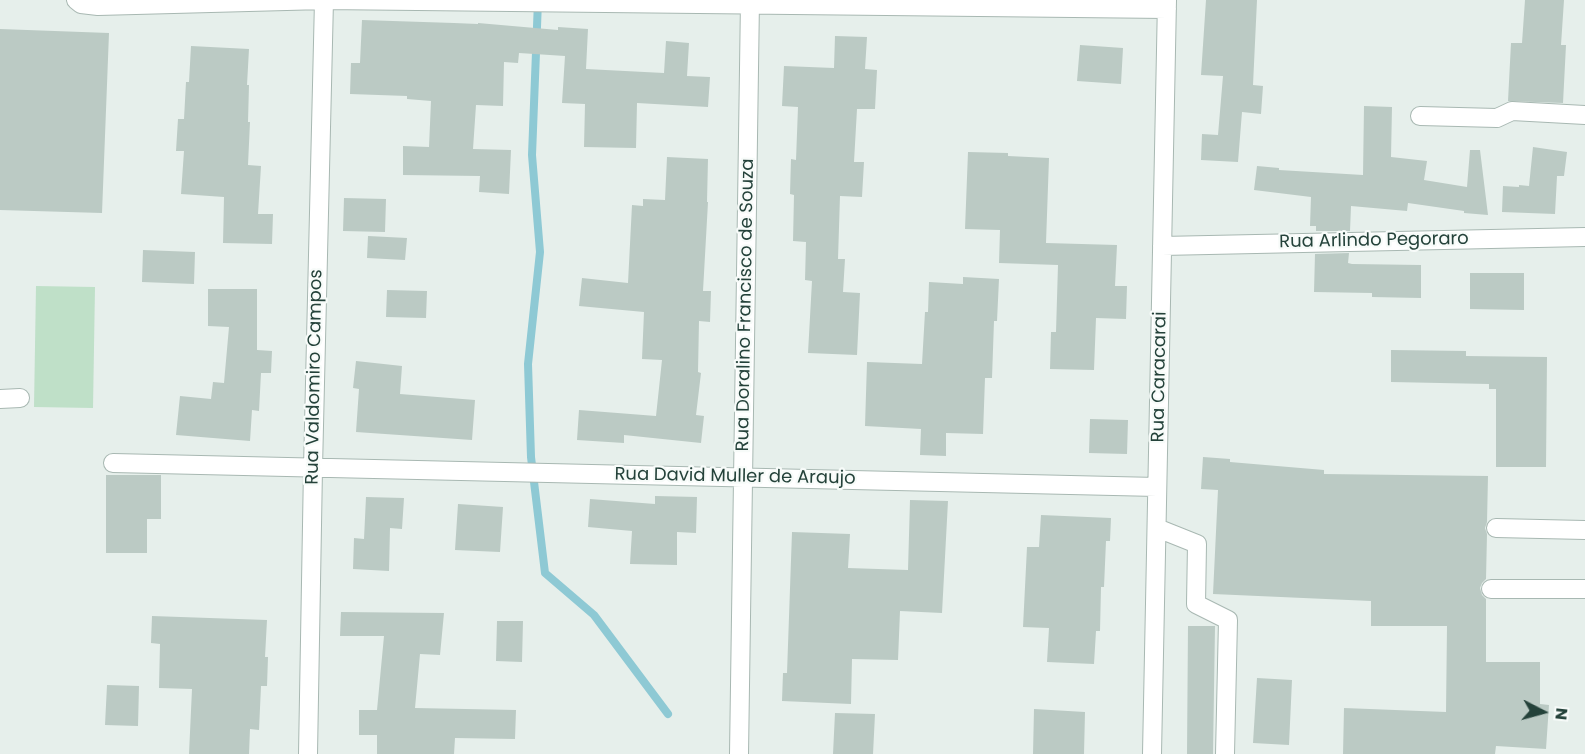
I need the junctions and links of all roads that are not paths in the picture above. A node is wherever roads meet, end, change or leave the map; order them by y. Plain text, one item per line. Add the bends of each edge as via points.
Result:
1 (76, 0) edge
2 (324, 0) edge
3 (750, 2) edge
4 (1167, 4) edge
5 (1585, 115) edge
6 (1420, 116) dead end
7 (1585, 237) edge
8 (1162, 246) junction
9 (20, 398) dead end
10 (0, 399) edge
11 (113, 463) dead end
12 (313, 468) junction
13 (743, 477) junction
14 (1157, 487) junction
15 (1157, 528) junction
16 (1496, 528) dead end
17 (1585, 530) edge
18 (1585, 589) edge
19 (1491, 590) dead end
20 (309, 754) edge
21 (739, 754) edge
22 (1152, 754) edge
23 (1225, 754) edge

1 - 2 street via 99,6
2 - 3 street
2 - 12 street, Rua Valdomiro Campos
3 - 4 street
3 - 13 street, Rua Doralino Francisco de Souza
4 - 8 street, Rua Caracarai
5 - 6 street via 1512,111 1497,118
7 - 8 street, Rua Arlindo Pegoraro
8 - 14 street, Rua Caracarai
9 - 10 street
11 - 12 street, Rua David Muller de Araujo
12 - 13 street, Rua David Muller de Araujo
12 - 20 street, Rua Valdomiro Campos
13 - 14 street, Rua David Muller de Araujo
13 - 21 street, Rua Doralino Francisco de Souza
14 - 15 street, Rua Caracarai
15 - 22 street, Rua Caracarai
15 - 23 street via 1197,544 1196,604 1228,620
16 - 17 street
18 - 19 street

